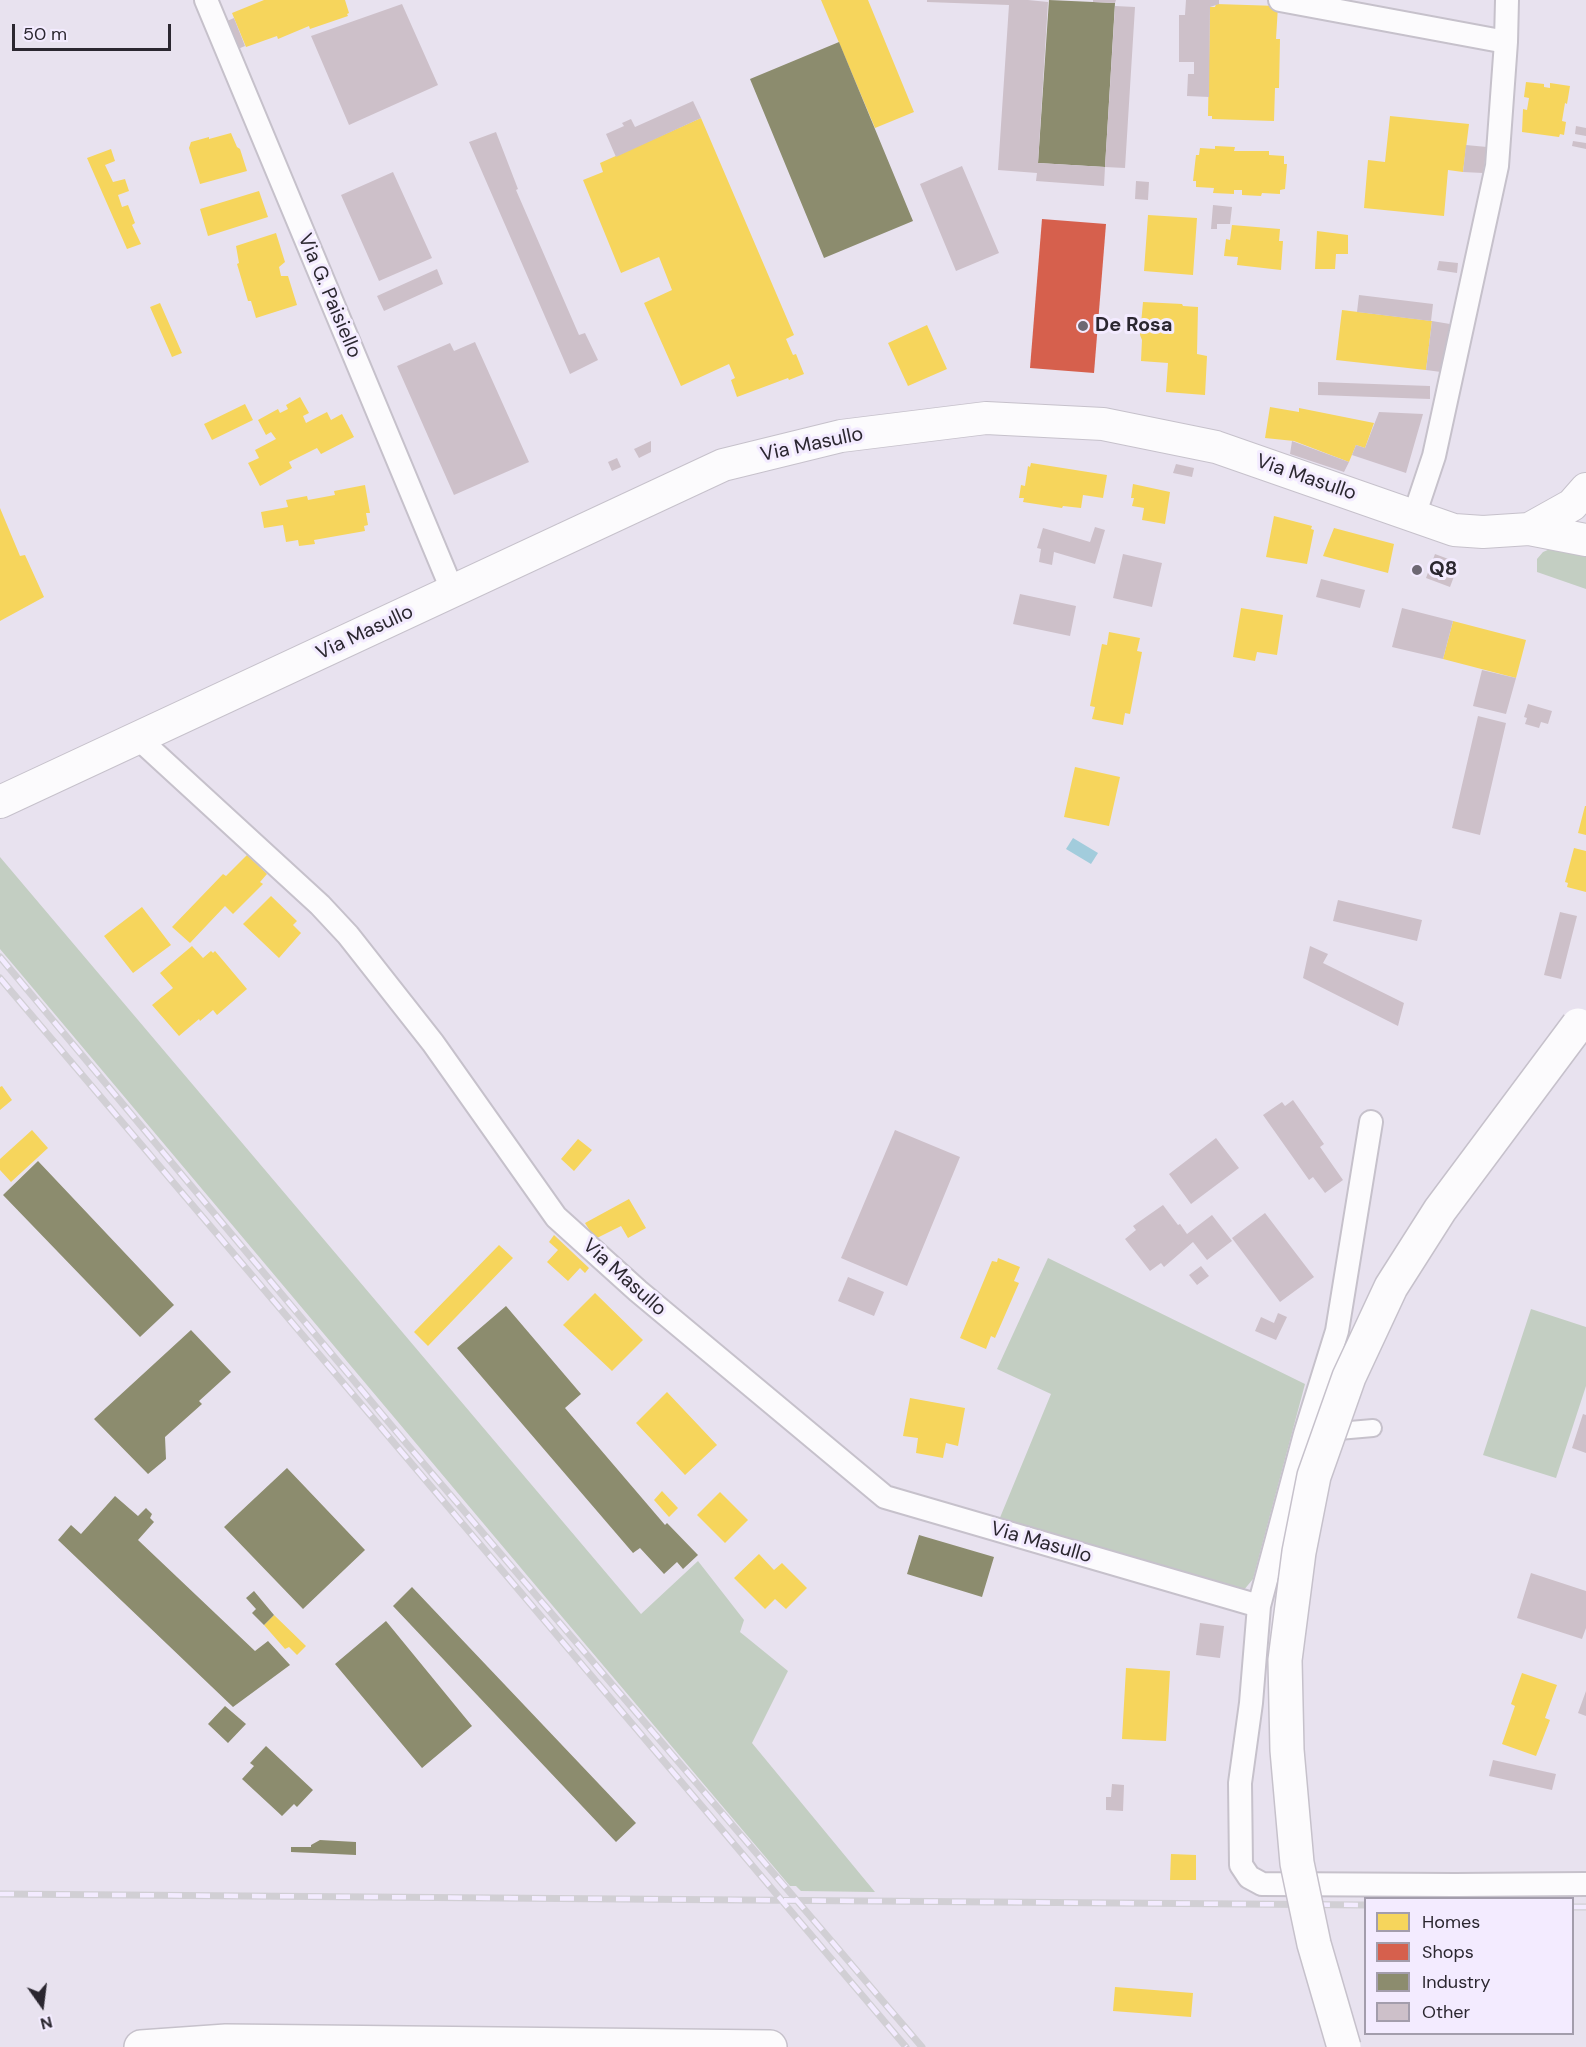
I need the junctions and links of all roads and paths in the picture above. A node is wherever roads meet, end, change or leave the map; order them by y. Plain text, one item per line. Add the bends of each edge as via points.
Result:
1 (206, 0) edge
2 (1280, 0) edge
3 (1507, 0) edge
4 (1506, 42) junction
5 (1586, 489) edge
6 (1414, 516) junction
7 (1529, 529) junction
8 (1586, 540) edge
9 (453, 592) junction
10 (138, 738) junction
11 (0, 802) edge
12 (1582, 1019) edge
13 (1371, 1122) dead end
14 (1373, 1428) dead end
15 (1305, 1434) junction
16 (1258, 1606) junction
17 (1586, 1884) edge
18 (141, 2047) edge
19 (770, 2047) edge
20 (1344, 2047) edge

1 - 9 street, Via G. Paisiello
2 - 4 street
3 - 4 street
4 - 6 street via 1497,166 1434,456
5 - 7 main road, Via Masullo via 1572,505
6 - 7 main road, Via Masullo via 1454,530
6 - 9 main road, Via Masullo via 1216,447 1103,424 986,418 841,436 723,465
7 - 8 main road, Via Masullo
9 - 10 main road, Via Masullo
10 - 11 main road, Via Masullo
10 - 16 street, Via Masullo via 348,935 433,1042 556,1217 638,1291 885,1497
12 - 20 highway, bridge via 1440,1210 1391,1287 1349,1377 1314,1476 1285,1660 1287,1750 1297,1863 1314,1944
13 - 15 street via 1337,1331
14 - 15 street
15 - 16 street
16 - 17 street via 1240,1783 1240,1857 1249,1877 1269,1884
18 - 19 highway via 226,2041

